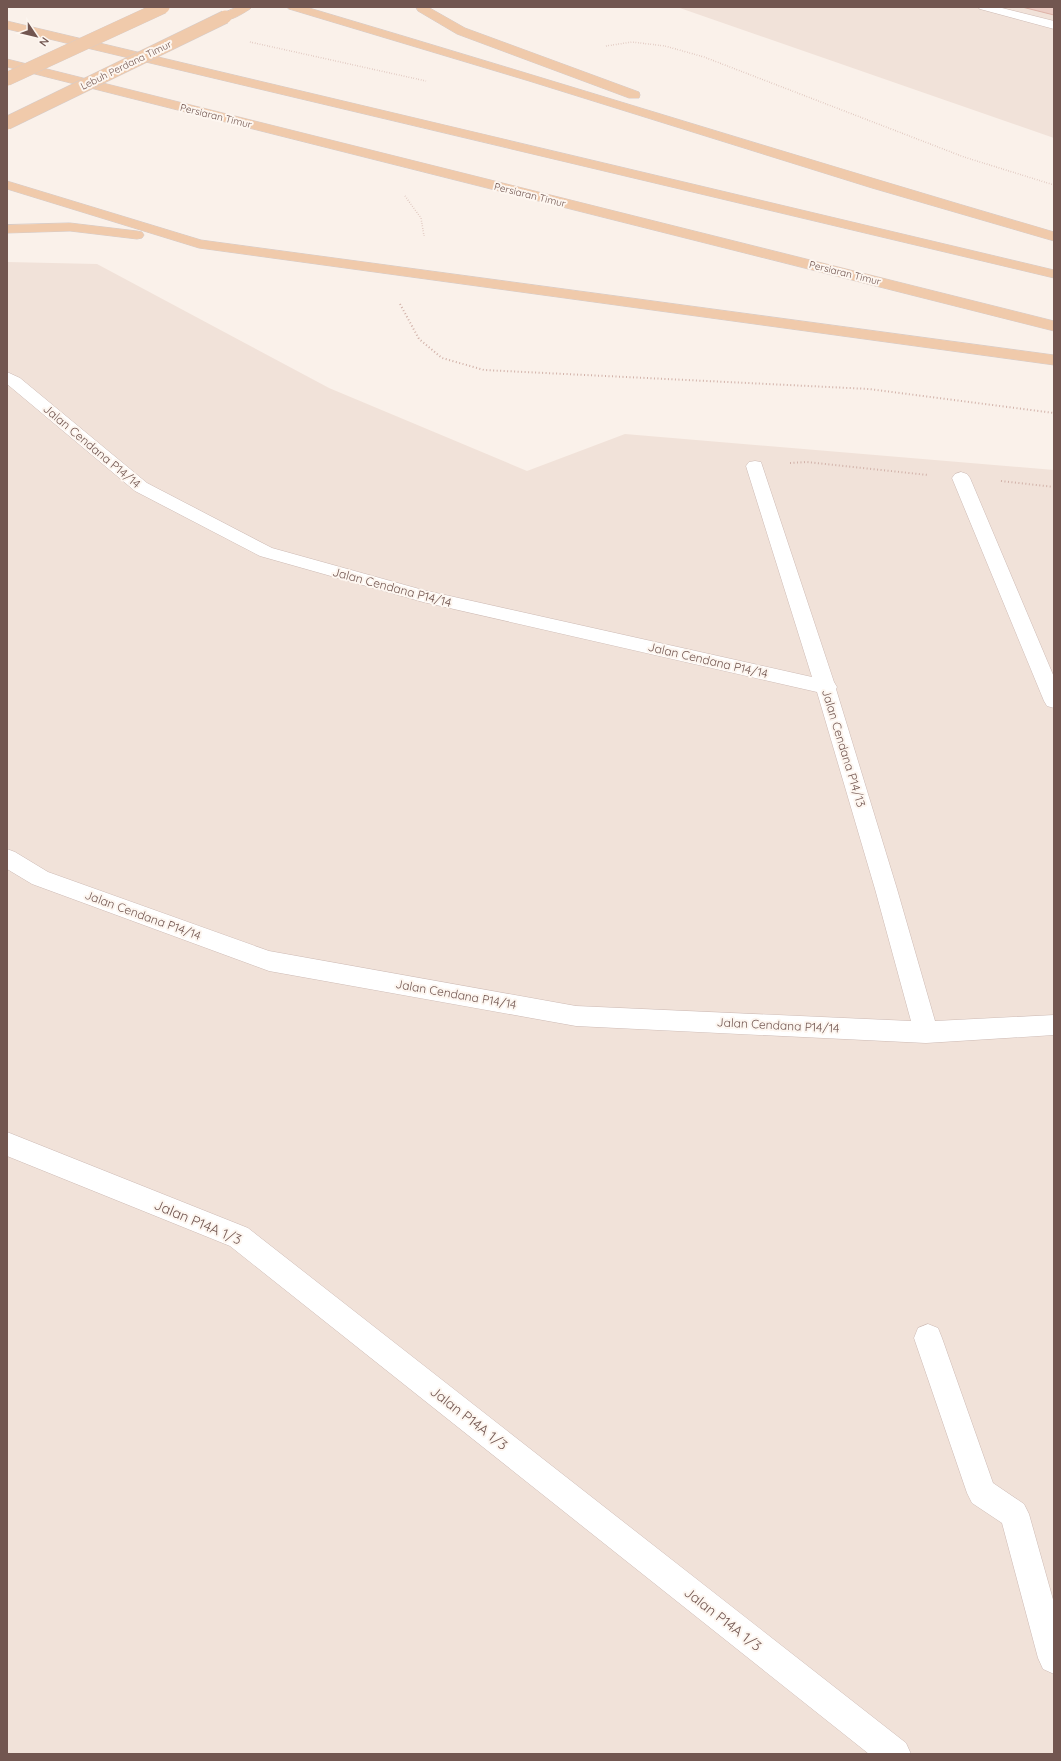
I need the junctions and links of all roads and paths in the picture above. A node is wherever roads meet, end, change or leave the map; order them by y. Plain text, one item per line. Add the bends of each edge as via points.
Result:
1 (163, 7) edge
2 (246, 7) edge
3 (293, 7) edge
4 (422, 7) edge
5 (984, 7) edge
6 (7, 25) edge
7 (1054, 25) edge
8 (246, 41) dead end
9 (606, 46) dead end
10 (7, 64) edge
11 (7, 80) edge
12 (428, 81) dead end
13 (7, 123) edge
14 (7, 185) edge
15 (877, 185) junction
16 (1054, 185) edge
17 (7, 229) edge
18 (1054, 237) edge
19 (199, 244) junction
20 (1054, 274) edge
21 (400, 304) dead end
22 (1054, 326) edge
23 (1054, 360) edge
24 (7, 377) edge
25 (1054, 413) edge
26 (755, 466) joint
27 (961, 478) junction
28 (1054, 488) edge
29 (826, 687) junction
30 (1054, 701) edge
31 (7, 858) edge
32 (1054, 1025) edge
33 (926, 1032) junction
34 (7, 1144) edge
35 (928, 1338) dead end
36 (1054, 1658) edge
37 (895, 1754) edge

1 - 11 main road, bridge
2 - 13 main road, Lebuh Perdana Timur, bridge
3 - 15 main road
4 - 15 main road via 461,31
5 - 7 street
6 - 20 main road
8 - 12 path
9 - 16 path via 632,42 665,46 964,157
10 - 22 main road, Persiaran Timur
14 - 19 main road
15 - 18 main road
17 - 19 main road via 70,227
19 - 23 main road
21 - 25 path via 419,339 442,358 484,370 869,389
24 - 29 street, Jalan Cendana P14/14 via 141,487 266,552 423,596
26 - 27 path via 807,462
26 - 29 street, Jalan Cendana P14/13
27 - 28 path
27 - 30 street
29 - 33 street, Jalan Cendana P14/13
31 - 33 street, Jalan Cendana P14/14 via 40,878 269,961 576,1016
32 - 33 street, Jalan Cendana P14/14
34 - 37 street, Jalan P14A 1/3 via 239,1237
35 - 36 street via 982,1493 1014,1514

